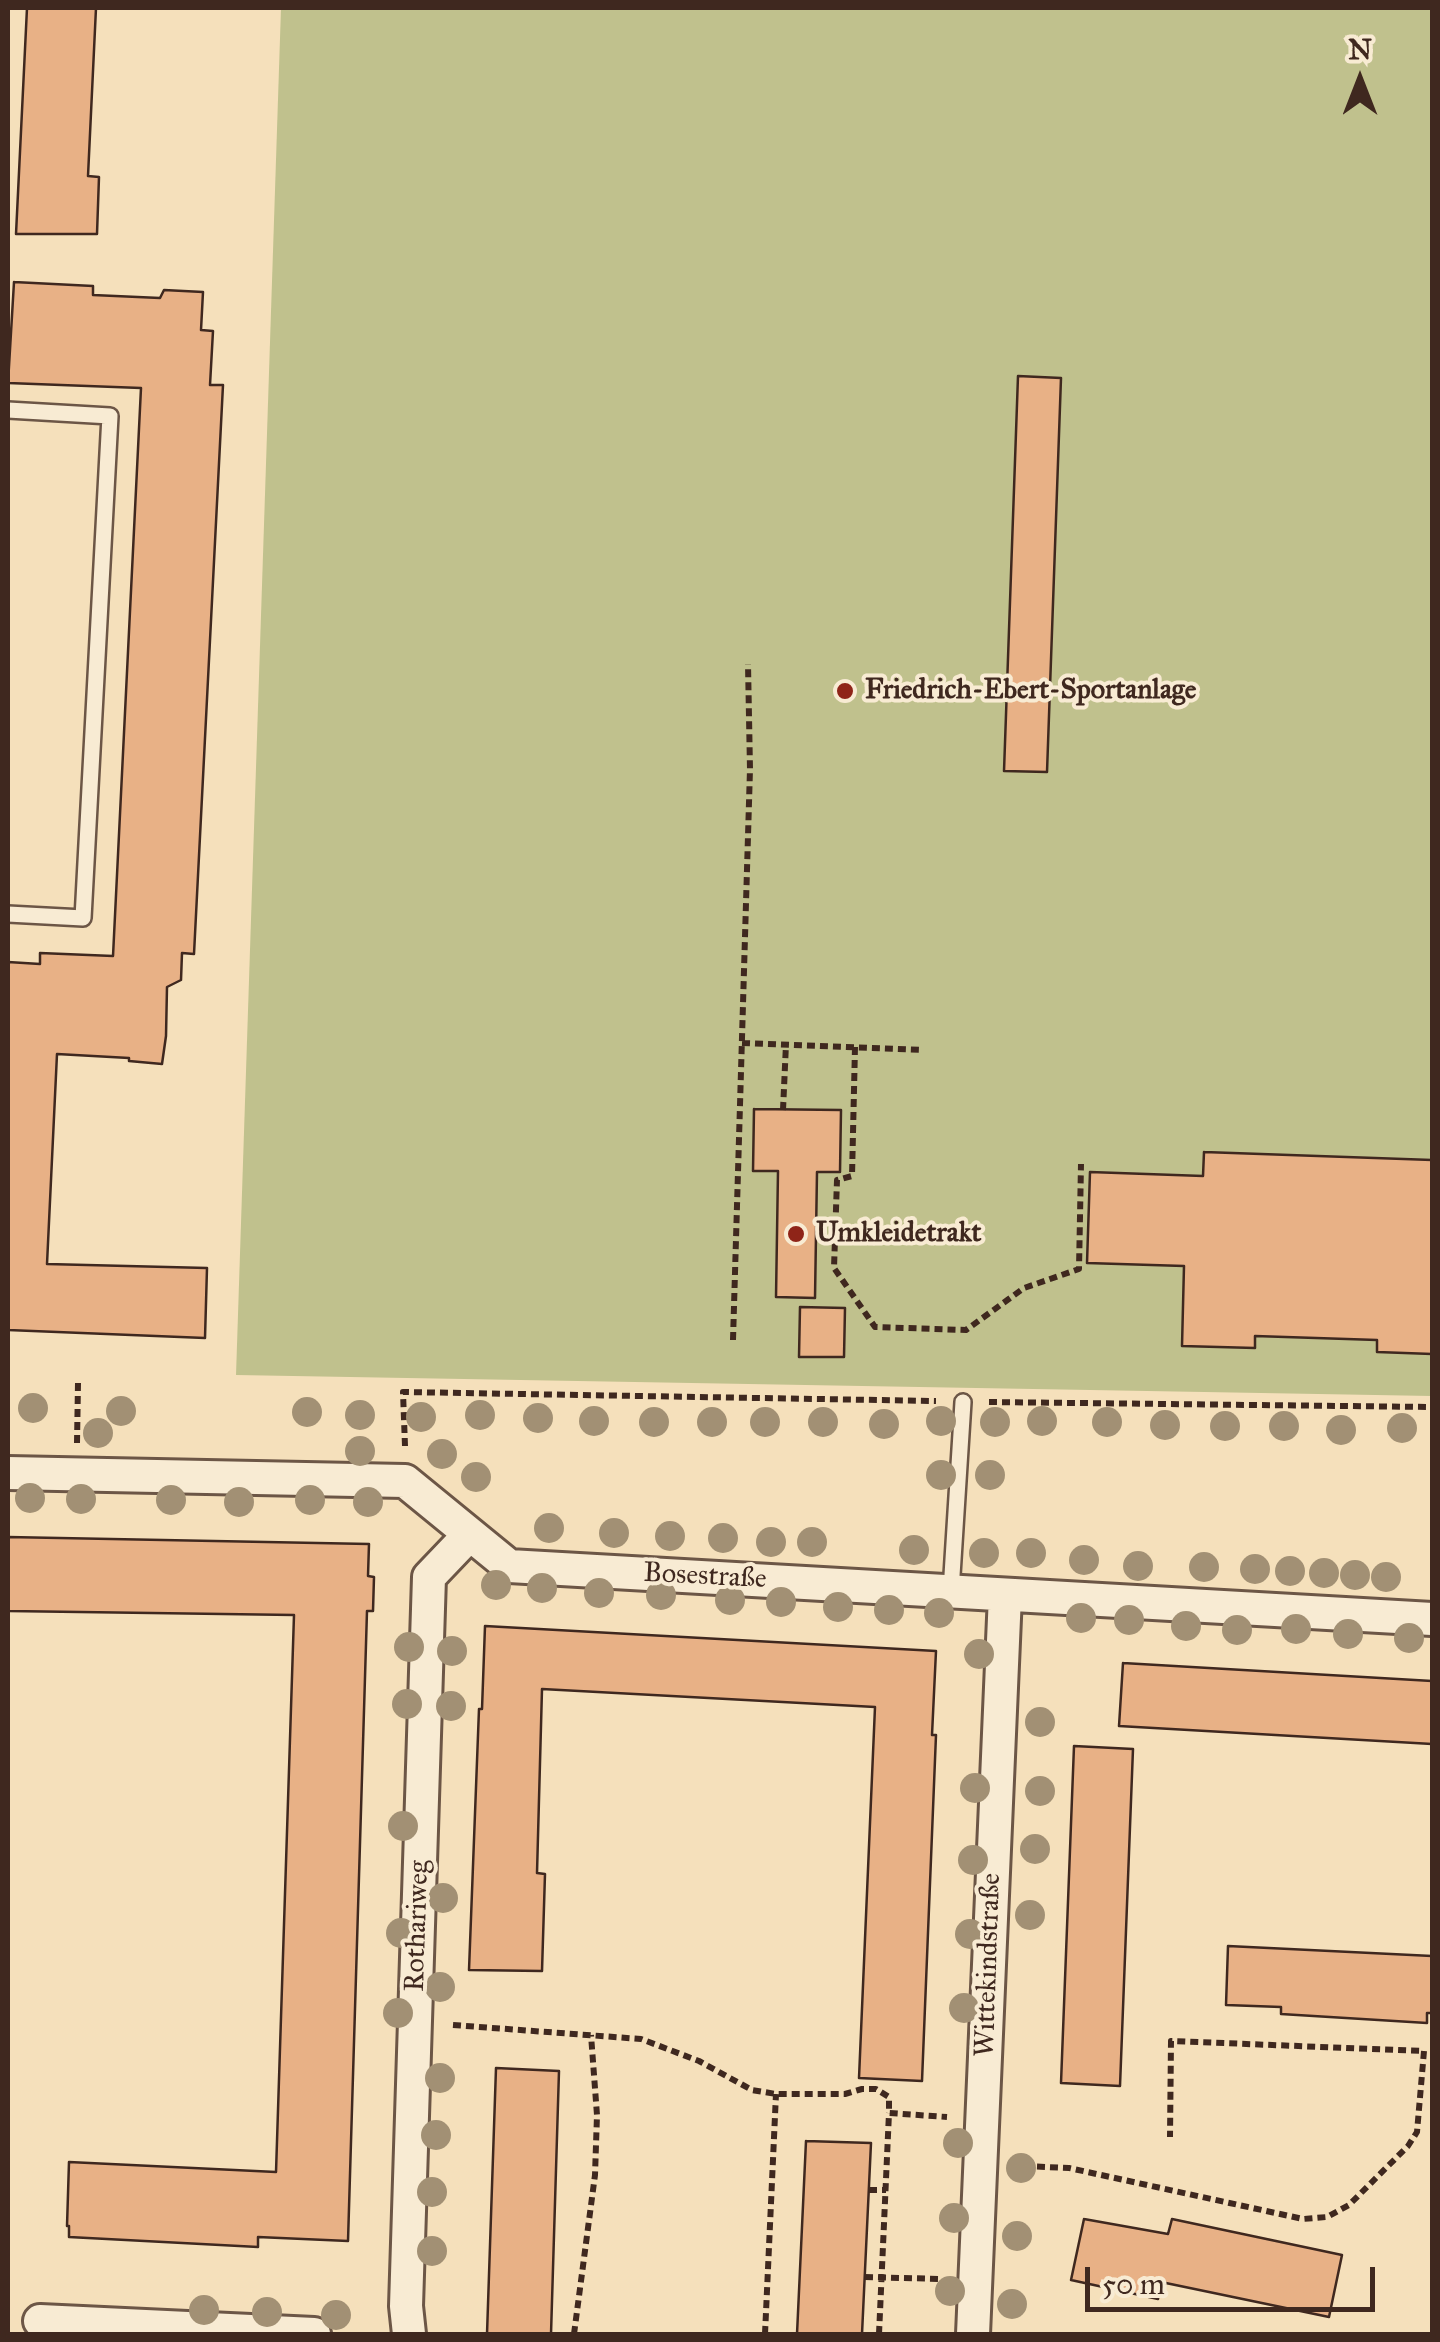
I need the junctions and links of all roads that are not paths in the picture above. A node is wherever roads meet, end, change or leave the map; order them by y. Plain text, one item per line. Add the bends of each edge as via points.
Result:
1 (8, 410) edge
2 (8, 914) edge
3 (963, 1402) road end
4 (8, 1473) edge
5 (470, 1534) junction
6 (951, 1592) junction
7 (1005, 1594) junction
8 (1432, 1619) edge
9 (40, 2321) dead end
10 (314, 2334) edge
11 (409, 2334) edge
12 (973, 2334) edge

1 - 2 lane via 110,416 83,918
3 - 6 lane
4 - 5 street, Bosestraße via 404,1481
5 - 6 street, Bosestraße via 509,1566
5 - 11 street, Rothariweg via 429,1577
6 - 7 street, Bosestraße
7 - 8 street, Bosestraße
7 - 12 street, Wittekindstraße
9 - 10 street

